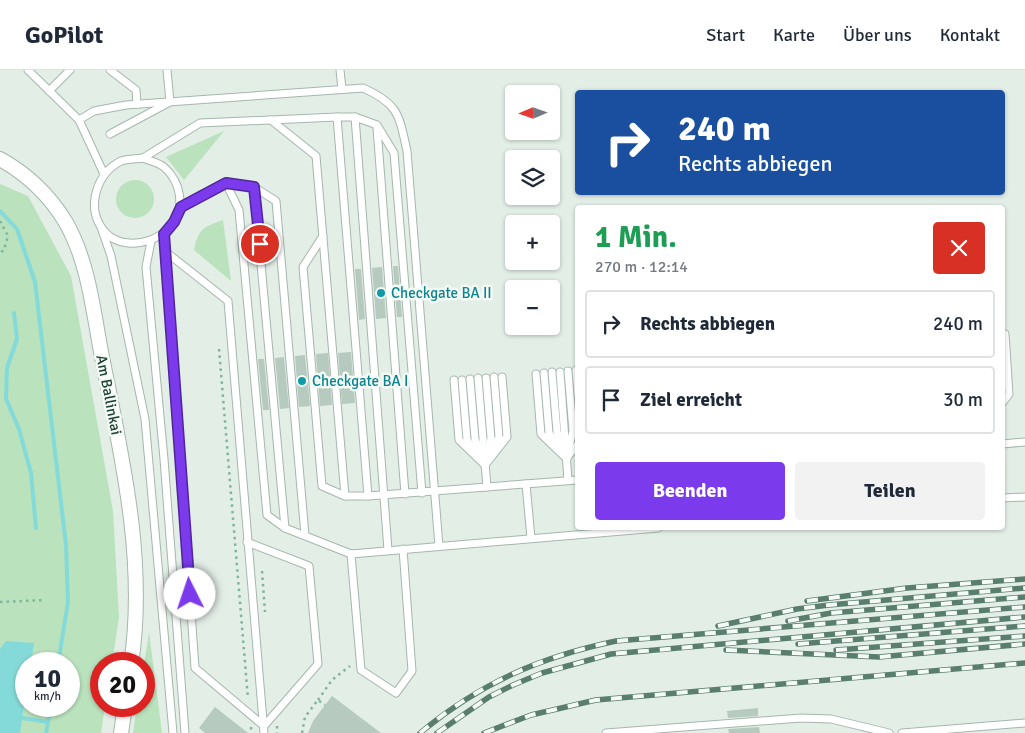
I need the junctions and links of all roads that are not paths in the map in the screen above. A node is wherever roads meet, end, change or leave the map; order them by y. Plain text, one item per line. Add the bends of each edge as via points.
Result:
1 (28, 70) edge
2 (70, 70) edge
3 (110, 70) edge
4 (168, 70) edge
5 (340, 70) edge
6 (342, 89) junction
7 (49, 91) junction
8 (170, 102) junction
9 (137, 104) junction
10 (337, 117) junction
11 (355, 117) junction
12 (79, 120) junction
13 (270, 120) junction
14 (377, 125) junction
15 (110, 134) dead end
16 (143, 158) junction
17 (0, 159) edge
18 (104, 174) junction
19 (226, 183) junction
20 (254, 187) junction
21 (181, 207) junction
22 (101, 227) junction
23 (164, 234) junction
24 (323, 236) junction
25 (151, 242) junction
26 (166, 252) junction
27 (1005, 334) dead end
28 (556, 372) junction
29 (478, 378) junction
30 (575, 392) edge
31 (1005, 399) edge
32 (575, 442) edge
33 (1025, 442) edge
34 (1005, 444) edge
35 (575, 448) edge
36 (567, 458) junction
37 (485, 466) junction
38 (568, 480) junction
39 (575, 480) edge
40 (526, 484) junction
41 (487, 488) junction
42 (435, 492) junction
43 (422, 493) junction
44 (405, 494) junction
45 (384, 495) junction
46 (345, 496) junction
47 (368, 496) junction
48 (1025, 497) edge
49 (1005, 498) edge
50 (285, 528) junction
51 (591, 530) edge
52 (633, 530) edge
53 (582, 534) junction
54 (305, 536) junction
55 (531, 538) junction
56 (247, 542) junction
57 (439, 546) junction
58 (403, 549) junction
59 (388, 550) junction
60 (351, 554) junction
61 (132, 652) edge
62 (123, 717) edge
63 (1025, 723) edge
64 (264, 729) edge
65 (680, 730) edge
66 (121, 733) edge
67 (173, 733) edge
68 (184, 733) edge
69 (606, 733) edge
70 (889, 733) edge
71 (902, 733) edge

1 - 7 lane
2 - 7 lane
3 - 9 lane via 136,90
4 - 8 lane
5 - 6 lane
6 - 8 lane
6 - 42 lane via 362,88 383,97 399,115 407,151
7 - 12 lane
8 - 9 lane
8 - 15 lane
9 - 12 lane via 94,111
10 - 11 lane
10 - 13 lane
10 - 47 lane
11 - 14 lane
11 - 45 lane
12 - 18 lane
13 - 16 lane via 200,123
13 - 24 lane via 316,156
14 - 43 lane via 394,153
14 - 44 lane
16 - 18 lane via 121,161
16 - 21 lane via 164,167 177,185
17 - 61 street, Am Ballinkai via 30,180 52,203 65,222 84,270 129,512 136,600
18 - 22 lane via 97,186 95,199
19 - 20 lane
19 - 21 lane
19 - 50 lane via 239,210 267,515
20 - 50 lane
20 - 54 lane via 276,201
21 - 23 lane
22 - 25 lane via 114,239 130,243
22 - 67 lane via 111,256 145,420
23 - 25 lane
23 - 26 lane
24 - 46 lane
24 - 46 lane via 303,267 322,486
25 - 68 lane via 146,267
26 - 56 lane via 228,301
26 - 64 lane via 195,668 249,712
27 - 31 lane via 1009,394
28 - 30 lane
28 - 36 lane via 556,432
28 - 36 lane via 572,431
28 - 36 lane via 540,434
29 - 37 lane via 475,439
29 - 37 lane via 491,438
29 - 37 lane via 459,440
29 - 37 lane via 507,437
32 - 36 lane
33 - 34 lane
35 - 36 lane
36 - 38 lane
37 - 41 lane
38 - 39 lane
38 - 40 lane
40 - 41 lane
40 - 55 lane
41 - 42 lane
42 - 43 lane
42 - 57 lane
43 - 44 lane
44 - 45 lane
45 - 47 lane
45 - 59 lane
46 - 47 lane
48 - 49 lane
50 - 54 lane
51 - 53 lane
52 - 53 lane
53 - 55 lane
54 - 60 lane
55 - 57 lane
56 - 64 lane
56 - 64 lane via 310,566 318,664
57 - 58 lane
58 - 59 lane
58 - 60 lane via 412,671 396,693 361,670
59 - 60 lane
62 - 66 street
63 - 71 lane
65 - 69 lane
65 - 70 lane via 801,718 831,719

